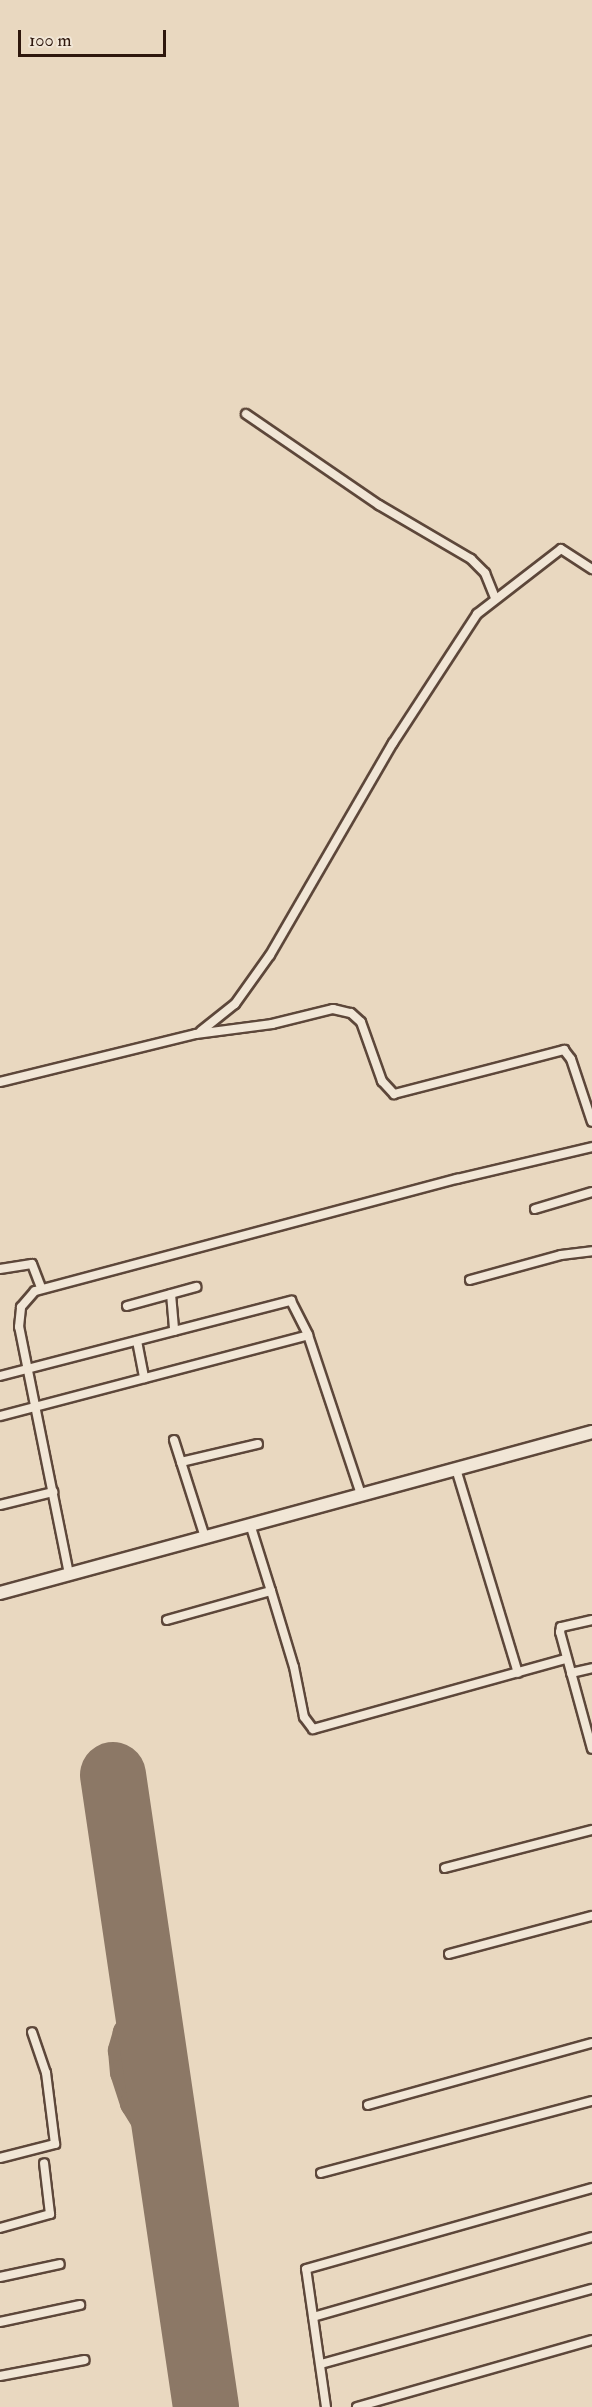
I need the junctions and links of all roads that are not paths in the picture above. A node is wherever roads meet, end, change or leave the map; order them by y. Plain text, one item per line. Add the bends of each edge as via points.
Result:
1 (246, 414) dead end
2 (592, 569) edge
3 (495, 598) junction
4 (196, 1035) junction
5 (0, 1083) edge
6 (590, 1103) edge
7 (592, 1122) edge
8 (592, 1146) edge
9 (592, 1192) edge
10 (535, 1209) dead end
11 (592, 1251) edge
12 (0, 1269) edge
13 (470, 1280) dead end
14 (196, 1287) dead end
15 (41, 1288) junction
16 (171, 1294) junction
17 (127, 1306) dead end
18 (174, 1331) junction
19 (308, 1335) junction
20 (137, 1341) junction
21 (29, 1369) junction
22 (0, 1376) edge
23 (144, 1378) junction
24 (36, 1406) junction
25 (0, 1416) edge
26 (592, 1432) edge
27 (174, 1440) dead end
28 (258, 1444) dead end
29 (181, 1462) junction
30 (456, 1469) junction
31 (53, 1492) junction
32 (361, 1494) junction
33 (0, 1505) edge
34 (250, 1524) junction
35 (205, 1537) junction
36 (69, 1574) junction
37 (271, 1591) junction
38 (0, 1593) edge
39 (167, 1620) dead end
40 (592, 1620) edge
41 (560, 1661) junction
42 (592, 1668) edge
43 (518, 1673) junction
44 (571, 1673) junction
45 (592, 1749) edge
46 (592, 1830) edge
47 (445, 1868) dead end
48 (592, 1916) edge
49 (449, 1954) dead end
50 (32, 2032) dead end
51 (592, 2043) edge
52 (592, 2101) edge
53 (368, 2105) dead end
54 (0, 2158) edge
55 (44, 2163) dead end
56 (321, 2173) dead end
57 (592, 2188) edge
58 (0, 2229) edge
59 (592, 2237) edge
60 (60, 2264) dead end
61 (0, 2277) edge
62 (592, 2289) edge
63 (80, 2305) dead end
64 (313, 2316) junction
65 (0, 2322) edge
66 (592, 2340) edge
67 (85, 2360) dead end
68 (321, 2364) junction
69 (0, 2376) edge
70 (326, 2407) edge
71 (357, 2407) edge

1 - 3 street via 379,505 471,559 485,573
2 - 3 street via 561,549
3 - 4 street via 465,630 393,743 259,971 235,1004
4 - 5 street
4 - 6 street via 342,1009 361,1022 390,1093 564,1050
6 - 7 street
8 - 15 street
9 - 10 street
11 - 13 street via 561,1255
12 - 15 street via 32,1264
14 - 16 street
15 - 21 street via 29,1297 18,1316
16 - 17 street
16 - 18 street
18 - 19 street via 286,1300 295,1304
18 - 20 street
19 - 23 street
19 - 32 street
20 - 21 street
20 - 23 street
21 - 22 street
21 - 24 street
23 - 24 street
24 - 25 street
24 - 31 street
26 - 30 street
27 - 29 street
28 - 29 street
29 - 35 street
30 - 32 street
30 - 43 street
31 - 33 street
31 - 36 street
32 - 34 street
34 - 35 street
34 - 37 street
35 - 36 street
36 - 38 street
37 - 39 street
37 - 43 street via 304,1717 313,1729
40 - 41 street via 560,1629
41 - 43 street
41 - 44 street
42 - 44 street
44 - 45 street
46 - 47 street
48 - 49 street
50 - 54 street via 46,2073 55,2144
51 - 53 street
52 - 56 street
55 - 58 street via 50,2214
57 - 64 street via 306,2268
59 - 64 street
60 - 61 street
62 - 68 street
63 - 65 street
64 - 68 street
66 - 71 street
67 - 69 street
68 - 70 street

